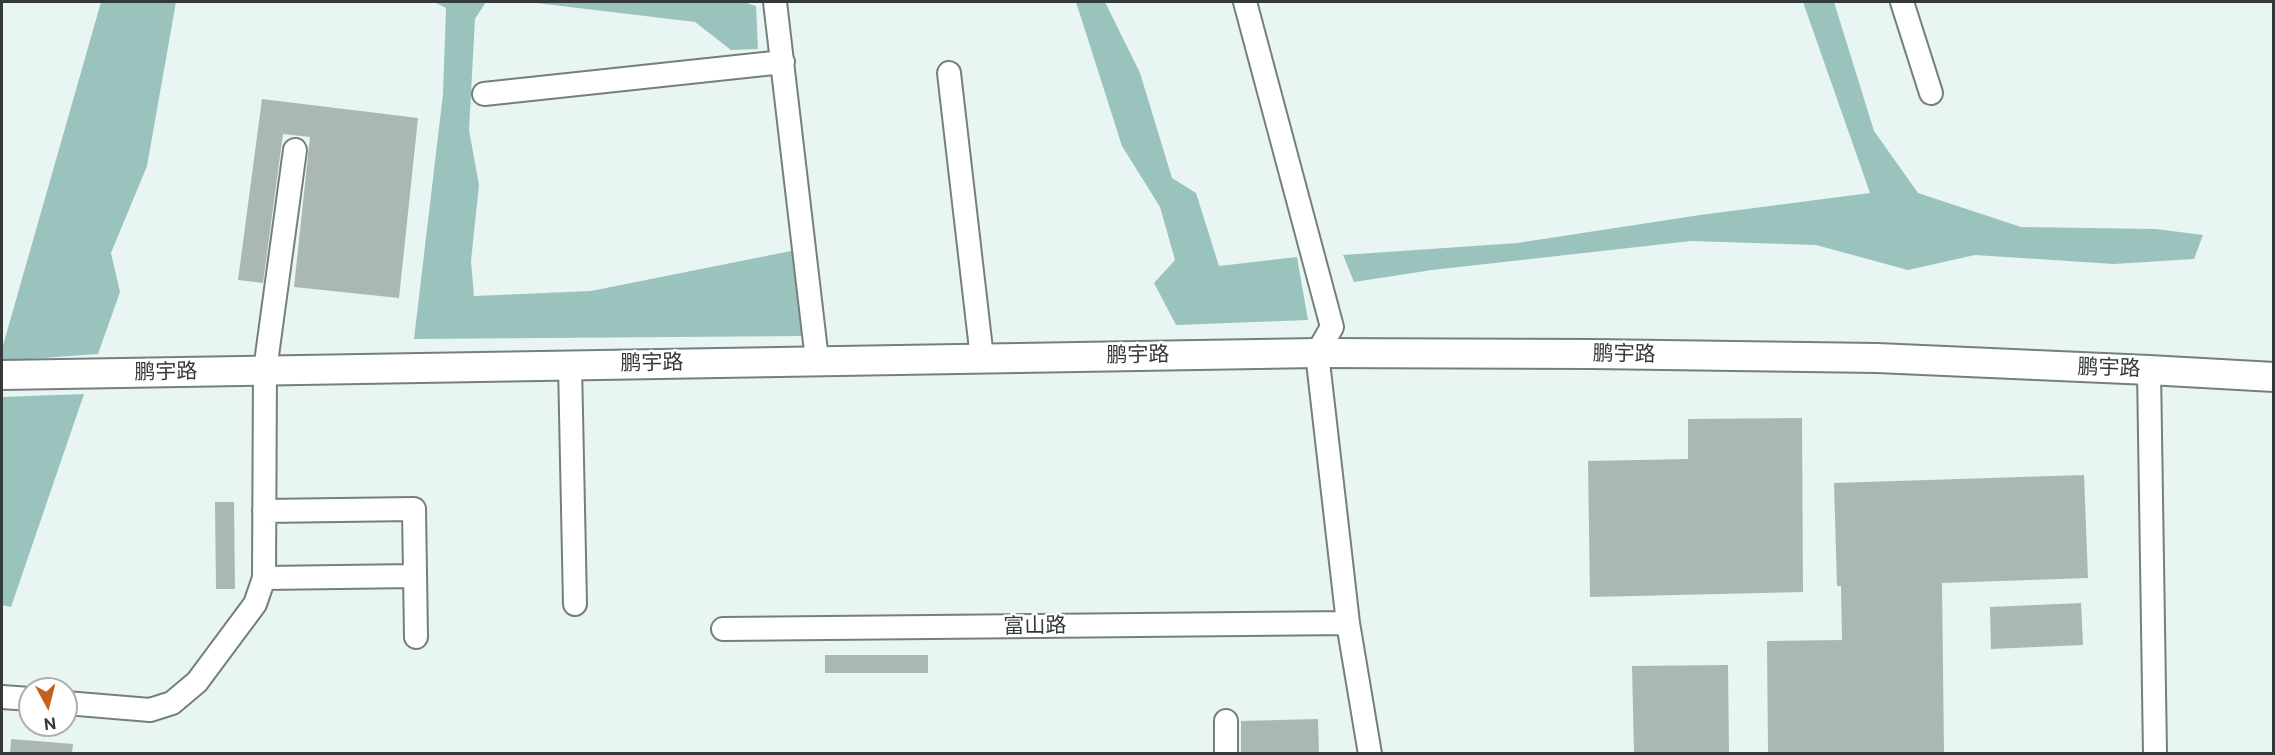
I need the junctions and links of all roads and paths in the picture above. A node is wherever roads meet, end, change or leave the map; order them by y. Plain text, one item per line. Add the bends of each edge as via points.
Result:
1 (775, 2) edge
2 (1245, 2) edge
3 (1902, 2) edge
4 (783, 62) junction
5 (949, 73) dead end
6 (1931, 93) dead end
7 (484, 94) dead end
8 (295, 150) dead end
9 (1317, 353) junction
10 (982, 358) junction
11 (817, 360) junction
12 (570, 364) junction
13 (265, 370) junction
14 (2149, 370) junction
15 (2, 375) edge
16 (2274, 377) edge
17 (264, 511) junction
18 (415, 576) junction
19 (264, 578) junction
20 (574, 604) dead end
21 (1348, 623) junction
22 (723, 629) dead end
23 (416, 637) dead end
24 (2, 697) edge
25 (18, 698) edge
26 (78, 704) edge
27 (1226, 720) dead end
28 (1226, 753) edge
29 (1370, 753) edge
30 (2155, 753) edge

1 - 4 street
2 - 9 street via 1332,327
3 - 6 street
4 - 7 street
4 - 11 street
5 - 10 street
8 - 13 street
9 - 10 main road, 鹏宇路
9 - 14 main road, 鹏宇路 via 1877,358
9 - 21 street
10 - 11 main road, 鹏宇路
11 - 12 main road, 鹏宇路
12 - 13 main road, 鹏宇路
12 - 20 street
13 - 15 main road, 鹏宇路
13 - 17 street
14 - 16 main road, 鹏宇路
14 - 30 street
17 - 18 street via 414,509
17 - 19 street
18 - 19 street
18 - 23 street
19 - 26 street via 255,604 197,682 172,703 150,710
21 - 22 street, 富山路
21 - 29 street
24 - 25 street
27 - 28 street

